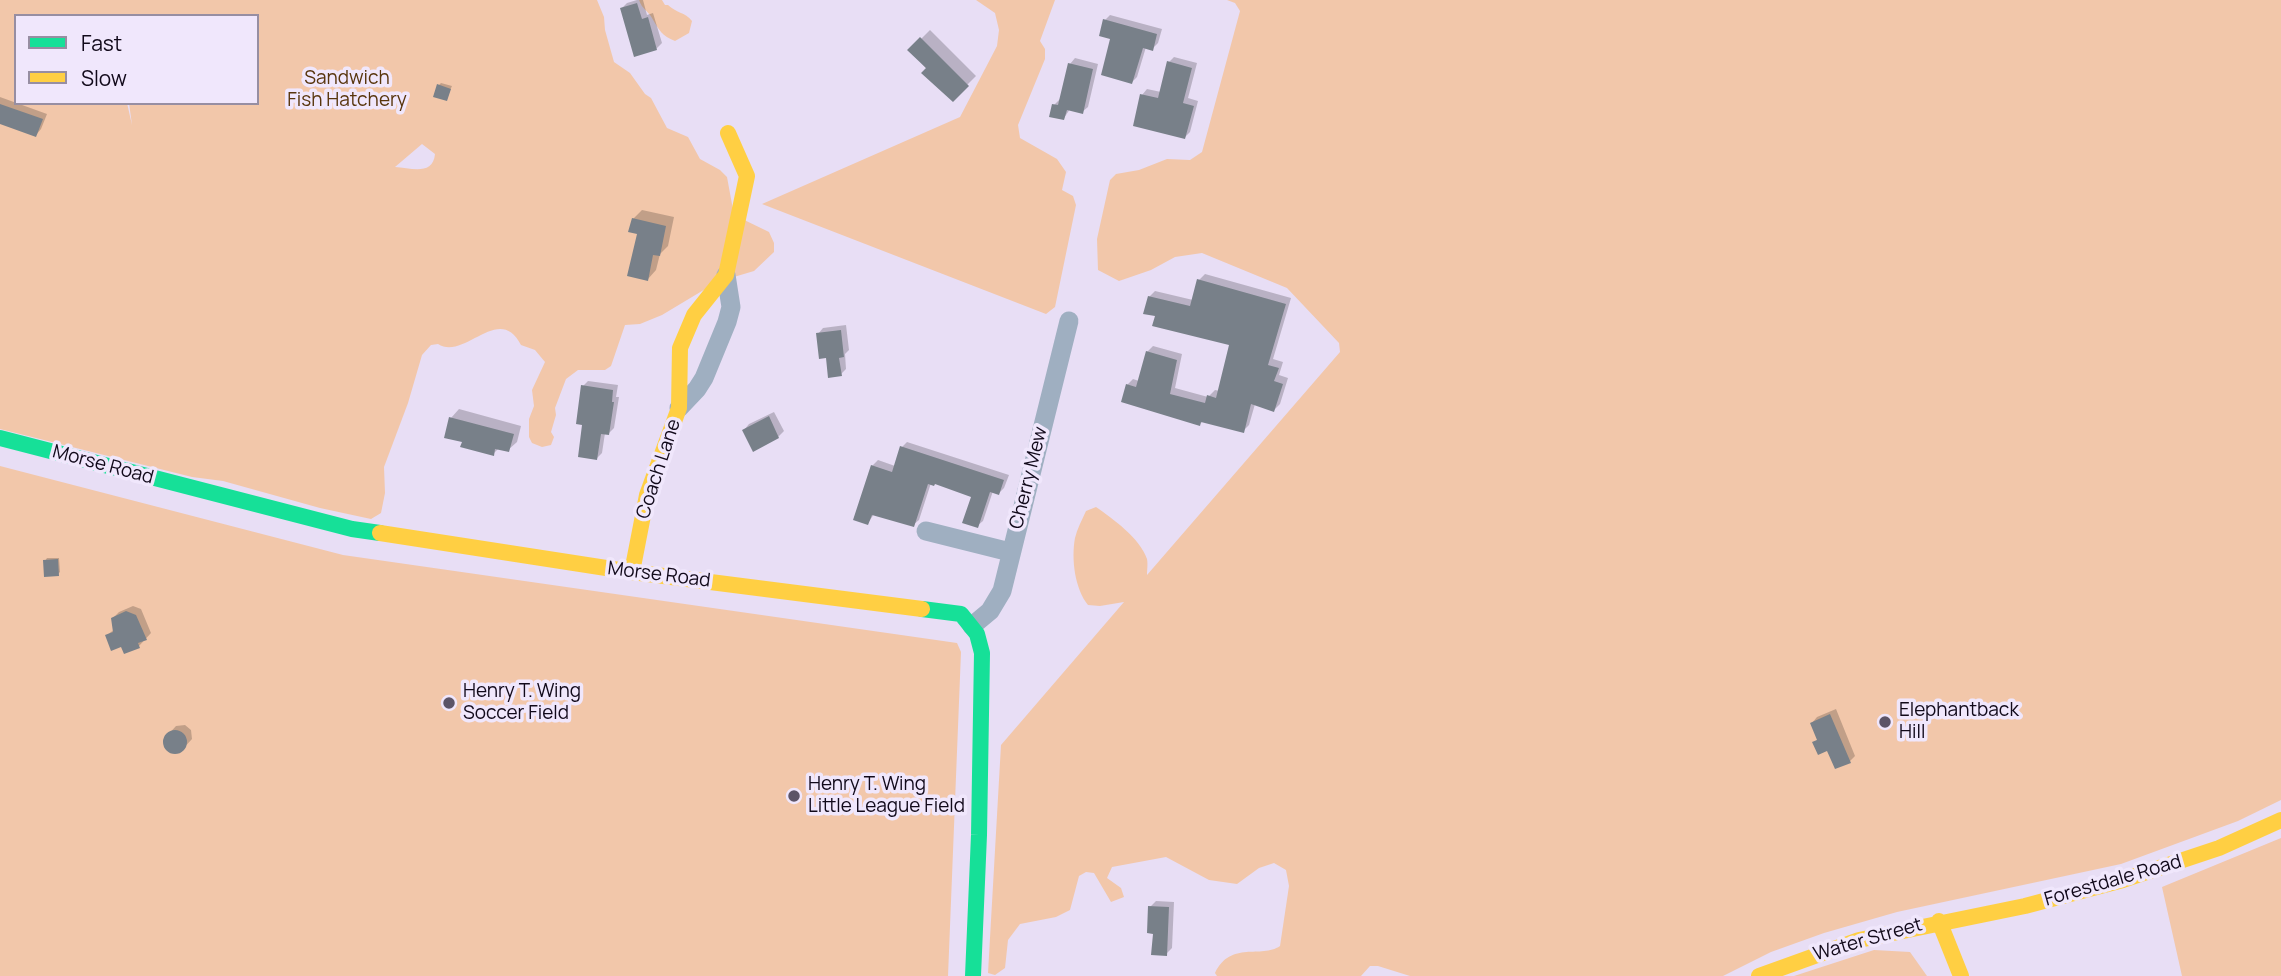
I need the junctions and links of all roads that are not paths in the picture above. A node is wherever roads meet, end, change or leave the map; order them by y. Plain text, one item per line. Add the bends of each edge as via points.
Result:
1 (728, 133) dead end
2 (726, 275) junction
3 (1069, 321) dead end
4 (679, 408) junction
5 (0, 439) edge
6 (926, 531) dead end
7 (1010, 552) junction
8 (632, 572) junction
9 (972, 626) junction
10 (2281, 820) edge
11 (1939, 921) junction
12 (973, 976) edge
13 (1759, 976) edge
14 (1961, 976) edge

1 - 2 street, Coach Lane via 747,176
2 - 4 street, Coach Lane via 686,330 680,348
2 - 4 street, Coach Lane via 731,307 727,322 705,378
3 - 7 street, Cherry Mew
4 - 8 street, Coach Lane via 647,495
5 - 8 street, Morse Road via 352,528
6 - 7 street
7 - 9 street, Cherry Mew via 1002,591
8 - 9 street, Morse Road via 952,611
9 - 12 street via 982,653
10 - 11 street, Forestdale Road via 2169,866 2023,906
11 - 13 street, Water Street via 1859,940
11 - 14 street

